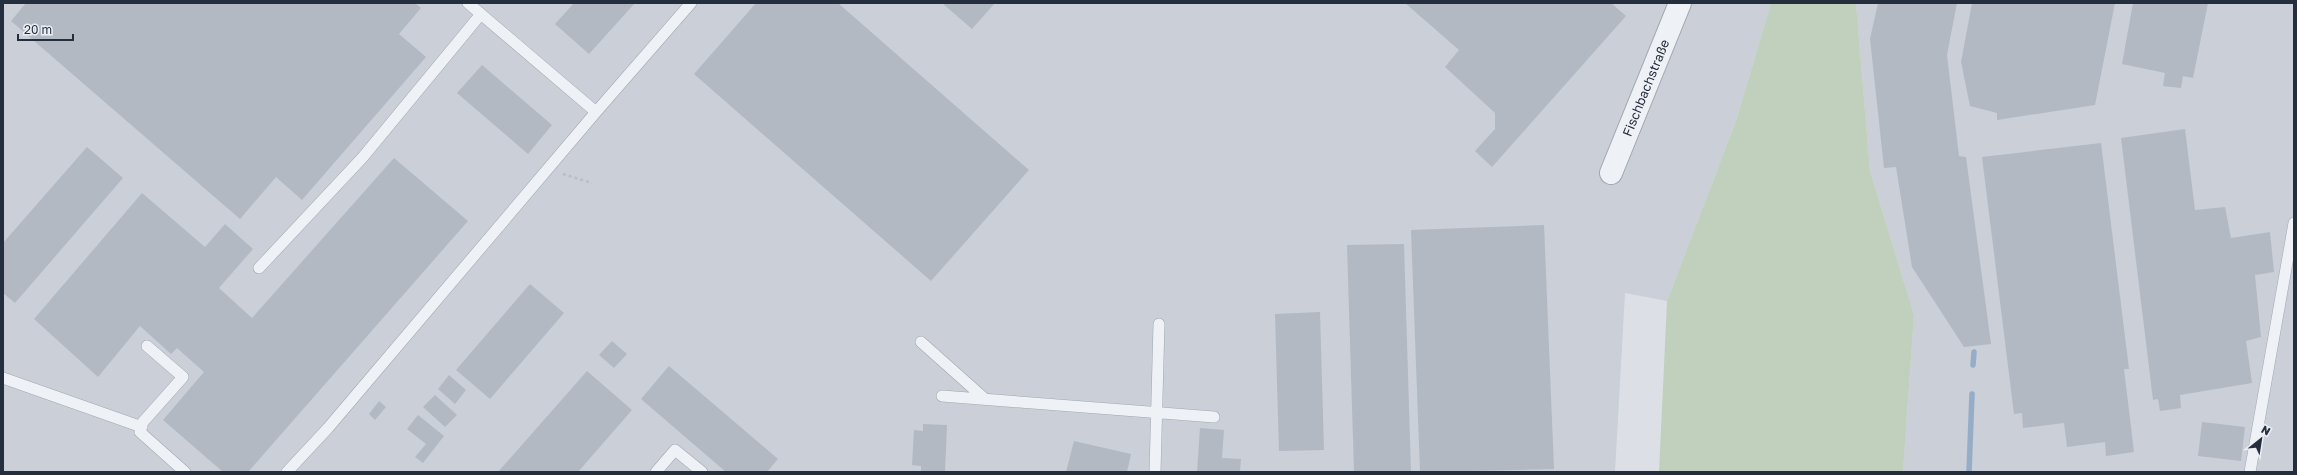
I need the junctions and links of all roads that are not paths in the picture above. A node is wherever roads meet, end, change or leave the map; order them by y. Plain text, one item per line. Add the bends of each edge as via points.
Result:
1 (468, 3) edge
2 (691, 3) edge
3 (1680, 3) edge
4 (481, 14) junction
5 (596, 112) junction
6 (1611, 173) dead end
7 (2294, 223) edge
8 (259, 268) dead end
9 (1159, 324) dead end
10 (921, 342) dead end
11 (147, 346) dead end
12 (3, 378) edge
13 (942, 396) dead end
14 (986, 399) junction
15 (1157, 413) junction
16 (1214, 417) dead end
17 (142, 427) junction
18 (185, 472) edge
19 (287, 472) edge
20 (656, 472) edge
21 (702, 472) edge
22 (1155, 472) edge
23 (2250, 472) edge

1 - 4 lane
2 - 5 lane
3 - 6 street, Fischbachstraße
4 - 5 lane
4 - 8 lane via 364,156
5 - 19 lane via 328,428
7 - 23 lane
9 - 15 lane
10 - 14 lane
11 - 17 lane via 183,377
12 - 17 lane
13 - 14 lane
14 - 15 lane
15 - 16 lane
15 - 22 lane
17 - 18 lane via 140,432
20 - 21 lane via 675,450

